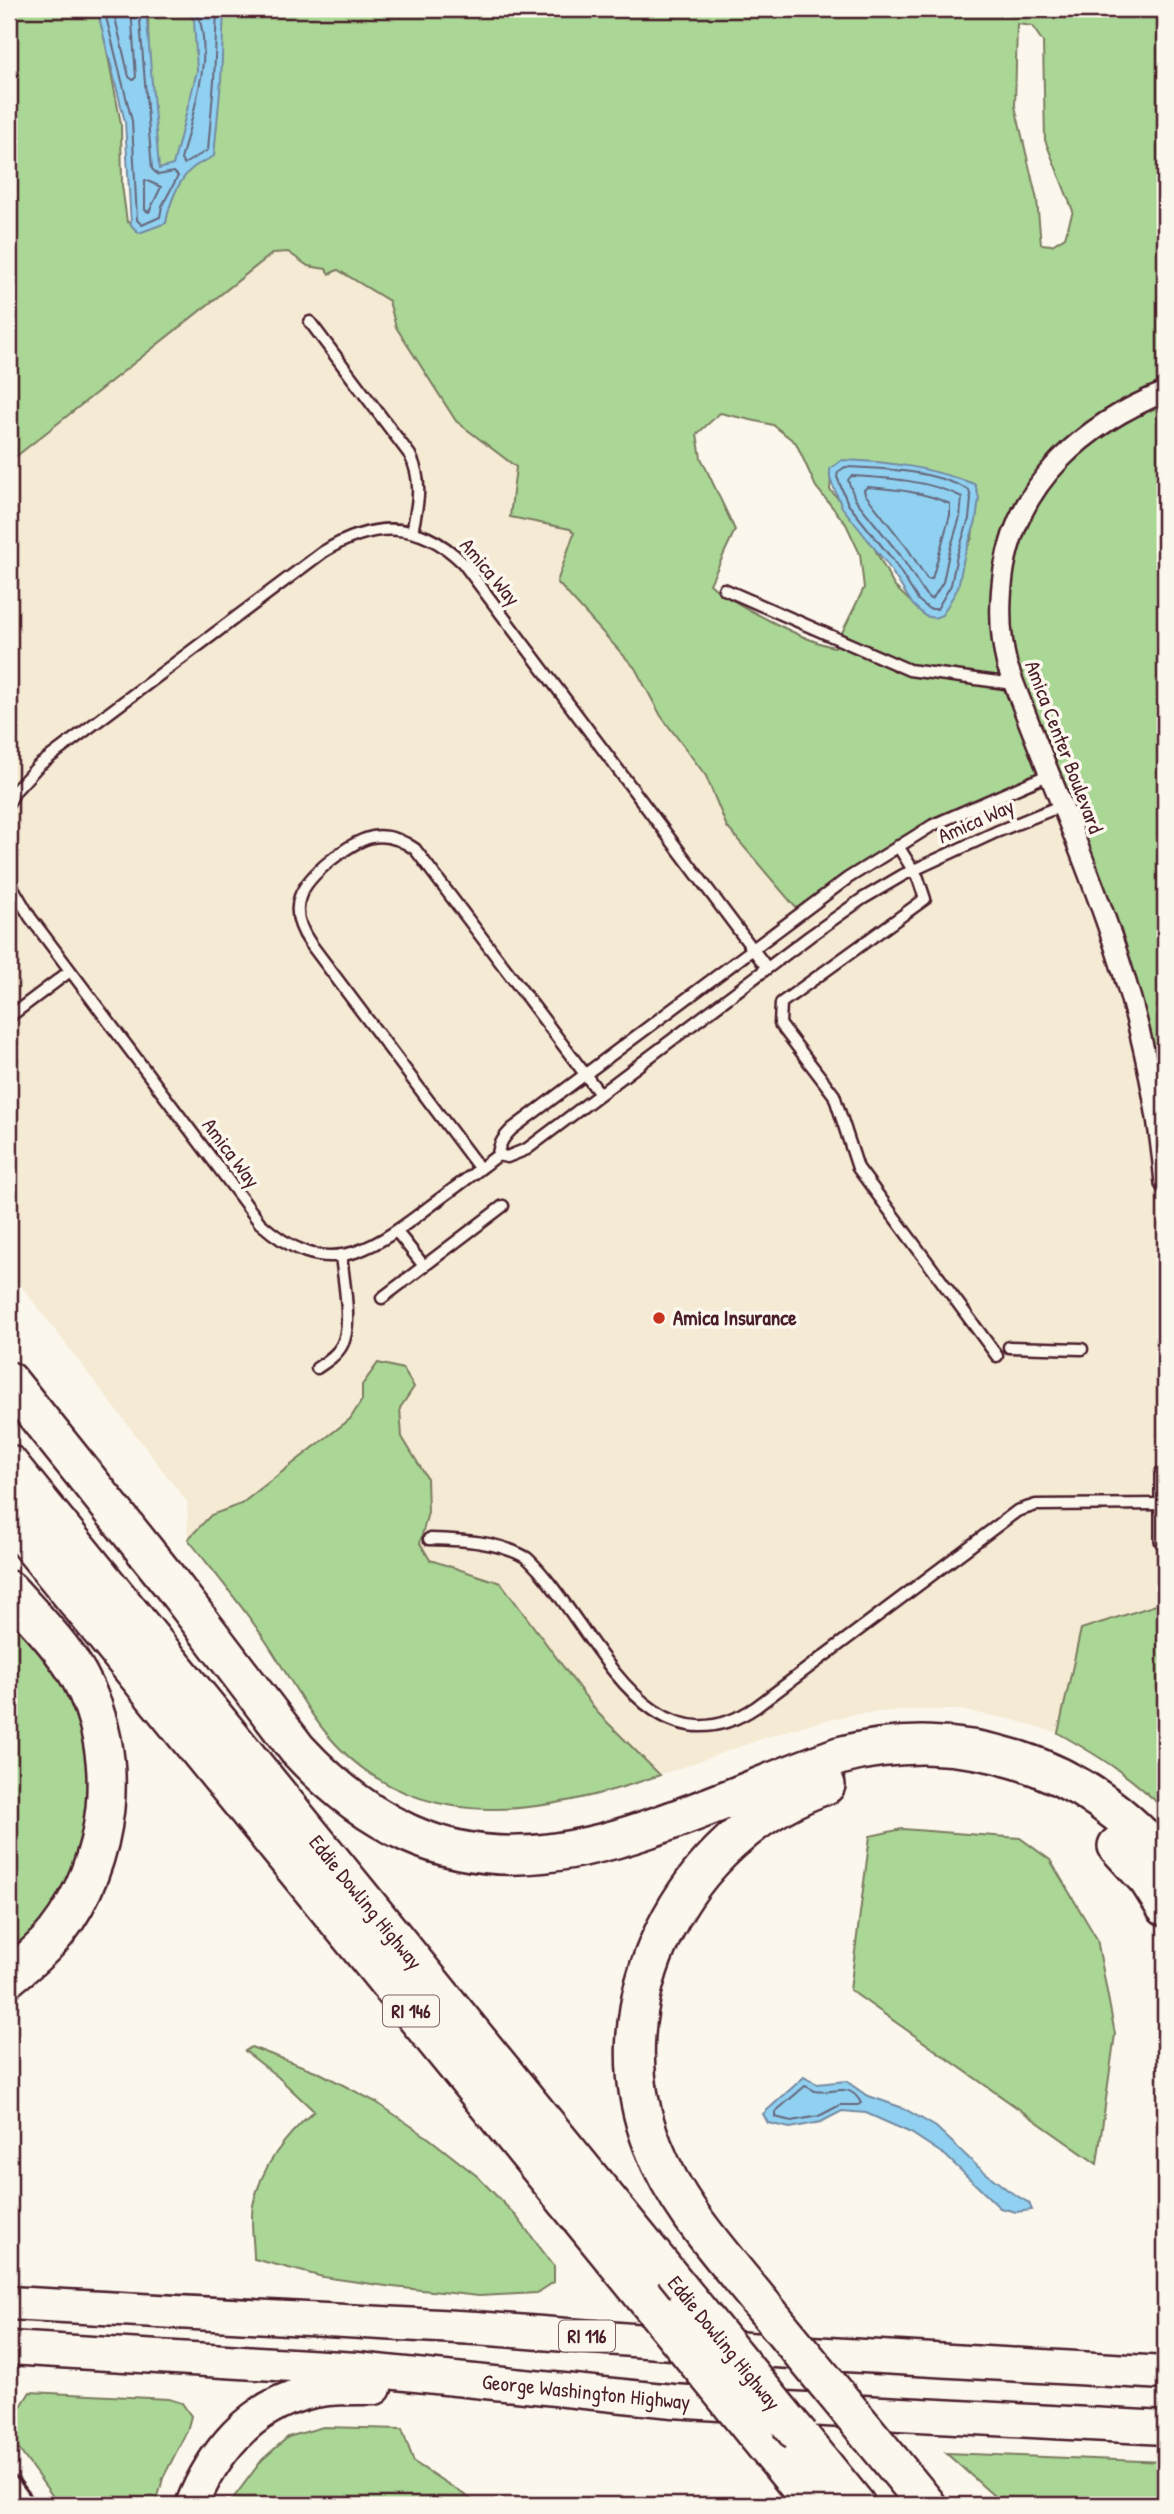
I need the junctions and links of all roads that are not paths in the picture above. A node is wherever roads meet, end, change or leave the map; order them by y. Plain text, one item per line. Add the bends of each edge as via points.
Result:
1 (310, 322) dead end
2 (1165, 392) edge
3 (412, 532) junction
4 (724, 589) dead end
5 (1014, 684) junction
6 (1050, 774) junction
7 (9, 803) edge
8 (1063, 805) junction
9 (898, 846) junction
10 (914, 871) junction
11 (9, 881) edge
12 (752, 948) junction
13 (767, 968) junction
14 (69, 971) junction
15 (9, 1017) edge
16 (585, 1074) junction
17 (600, 1094) junction
18 (498, 1155) junction
19 (480, 1169) junction
20 (1165, 1183) edge
21 (503, 1206) dead end
22 (397, 1232) junction
23 (341, 1255) junction
24 (424, 1266) junction
25 (382, 1298) dead end
26 (1009, 1346) dead end
27 (1082, 1349) dead end
28 (997, 1356) dead end
29 (317, 1368) dead end
30 (9, 1381) edge
31 (9, 1420) edge
32 (9, 1464) edge
33 (1165, 1475) edge
34 (1165, 1504) edge
35 (9, 1518) edge
36 (429, 1539) dead end
37 (1165, 1541) edge
38 (9, 1550) edge
39 (9, 1590) edge
40 (179, 1726) junction
41 (1165, 1862) edge
42 (1165, 1907) edge
43 (9, 1977) edge
44 (426, 1978) junction
45 (9, 2303) edge
46 (9, 2348) edge
47 (1165, 2373) edge
48 (554, 2389) junction
49 (1165, 2428) edge
50 (9, 2488) edge
51 (22, 2505) edge
52 (192, 2505) edge
53 (814, 2505) edge
54 (856, 2505) edge
55 (927, 2505) edge

1 - 3 lane via 416,467 419,494
2 - 5 street, Amica Center Boulevard via 1089,433 1057,461 1030,497 1012,538 1000,603 1002,647
3 - 7 lane, Amica Way via 370,531 323,552 38,766
3 - 12 lane, Amica Way via 442,545 463,563
4 - 5 lane via 909,670
5 - 6 street, Amica Center Boulevard
6 - 8 street, Amica Center Boulevard
6 - 9 lane, Amica Way via 961,812
8 - 10 lane, Amica Way
8 - 20 street, Amica Center Boulevard via 1129,993 1150,1077
9 - 10 lane
9 - 12 lane, Amica Way
10 - 13 lane, Amica Way via 862,899
10 - 28 lane via 926,899 781,1003 780,1024 834,1095 858,1168
11 - 14 lane, Amica Way
12 - 13 lane, Amica Way
12 - 16 lane, Amica Way
13 - 17 lane, Amica Way
14 - 15 lane
14 - 23 lane, Amica Way via 260,1223 301,1251
16 - 17 lane
16 - 18 lane, Amica Way via 503,1137
16 - 19 lane via 415,849 394,838 371,836 349,846 311,877 298,906 304,935
17 - 18 lane, Amica Way via 527,1149
18 - 19 lane, Amica Way
19 - 22 lane, Amica Way
21 - 24 lane
22 - 23 lane, Amica Way via 368,1249
22 - 24 lane
23 - 29 lane via 344,1341 337,1353
24 - 25 lane
26 - 27 lane
30 - 41 highway via 297,1749 354,1802 419,1838 488,1854 533,1856 577,1850 622,1838 839,1756 918,1744 992,1752 1061,1778 1118,1815
31 - 44 highway via 344,1847
32 - 44 highway, Eddie Dowling Highway / RI 146
33 - 34 street
34 - 36 lane via 1036,1505 1017,1511 755,1707 710,1726 668,1719 640,1702 527,1558 491,1545
34 - 37 street
35 - 40 highway, Eddie Dowling Highway / RI 146
38 - 40 highway via 101,1653
39 - 43 highway via 57,1643 80,1678 99,1728 106,1781 98,1849 80,1895 55,1934
40 - 53 highway, Eddie Dowling Highway / RI 146, bridge
42 - 55 highway, bridge via 1135,1863 1086,1821 1058,1804 1007,1781 963,1771 892,1768 847,1778 771,1810 704,1868 661,1936 639,2006 634,2052 652,2144 672,2187 697,2225
44 - 54 highway, Eddie Dowling Highway / RI 146, bridge
45 - 47 main road, RI 116
46 - 48 main road, George Washington Highway via 330,2367
48 - 49 main road, George Washington Highway via 750,2406
48 - 52 main road via 347,2388 307,2392 260,2414 227,2444 201,2482
50 - 51 street

